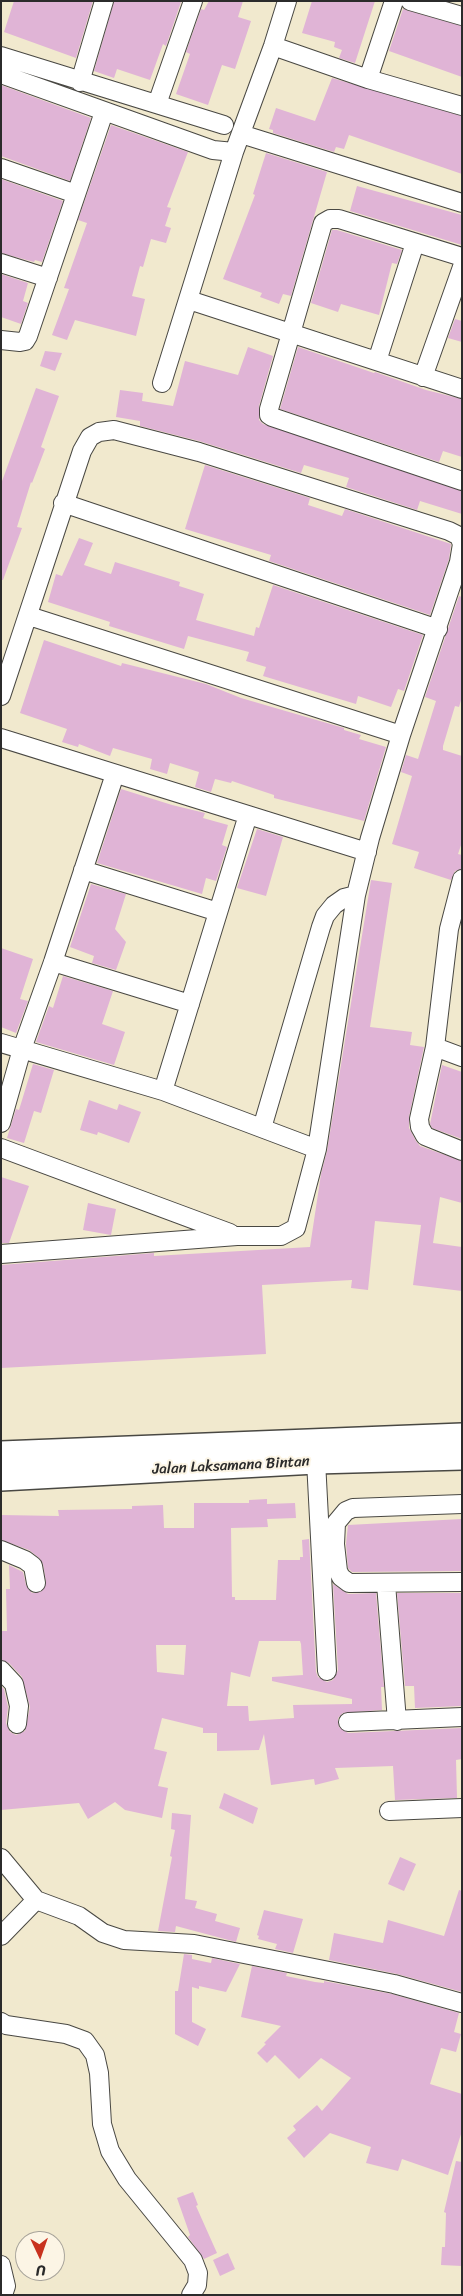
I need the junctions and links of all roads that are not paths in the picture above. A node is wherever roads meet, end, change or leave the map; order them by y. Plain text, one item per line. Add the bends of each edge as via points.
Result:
1 (104, 1) edge
2 (193, 1) edge
3 (287, 1) edge
4 (394, 1) edge
5 (410, 1) edge
6 (462, 16) edge
7 (273, 46) junction
8 (1, 56) edge
9 (1, 74) edge
10 (368, 79) junction
11 (80, 82) junction
12 (157, 104) junction
13 (462, 106) edge
14 (104, 112) junction
15 (224, 125) dead end
16 (241, 134) junction
17 (234, 152) junction
18 (1, 168) edge
19 (76, 194) junction
20 (462, 203) edge
21 (415, 243) junction
22 (462, 258) edge
23 (1, 263) edge
24 (462, 268) edge
25 (48, 278) junction
26 (188, 300) junction
27 (292, 333) junction
28 (1, 340) edge
29 (377, 361) junction
30 (423, 377) junction
31 (162, 383) dead end
32 (462, 389) edge
33 (462, 481) edge
34 (63, 503) junction
35 (462, 544) edge
36 (29, 616) junction
37 (438, 629) junction
38 (1, 696) edge
39 (402, 735) junction
40 (1, 738) edge
41 (115, 774) junction
42 (248, 815) junction
43 (367, 852) junction
44 (83, 870) junction
45 (461, 883) edge
46 (356, 895) junction
47 (218, 912) junction
48 (53, 962) junction
49 (454, 962) edge
50 (190, 1004) junction
51 (1, 1043) edge
52 (435, 1047) junction
53 (22, 1049) junction
54 (462, 1057) edge
55 (163, 1091) junction
56 (1, 1123) edge
57 (262, 1128) junction
58 (1, 1148) edge
59 (317, 1148) junction
60 (462, 1151) edge
61 (237, 1236) junction
62 (1, 1254) edge
63 (462, 1436) edge
64 (1, 1454) edge
65 (462, 1457) edge
66 (156, 1458) junction
67 (316, 1462) junction
68 (1, 1478) edge
69 (462, 1504) edge
70 (1, 1550) edge
71 (462, 1582) edge
72 (36, 1584) dead end
73 (386, 1584) junction
74 (1, 1670) edge
75 (327, 1671) dead end
76 (462, 1717) edge
77 (396, 1721) junction
78 (348, 1722) dead end
79 (17, 1724) dead end
80 (462, 1808) edge
81 (389, 1811) dead end
82 (1, 1858) edge
83 (36, 1900) junction
84 (1, 1936) edge
85 (462, 2003) edge
86 (1, 2022) edge
87 (1, 2265) edge
88 (3, 2295) edge
89 (192, 2295) edge

1 - 11 street
2 - 12 street
3 - 7 street
4 - 10 street
5 - 6 street
7 - 10 street
7 - 16 street
8 - 11 street
9 - 14 street
10 - 13 street
11 - 12 street
12 - 15 street
14 - 17 street via 213,150
14 - 19 street
16 - 17 street
16 - 20 street
17 - 26 street
18 - 19 street
19 - 25 street
21 - 22 street
21 - 27 street via 340,219 322,223
21 - 29 street
23 - 25 street
24 - 30 street
25 - 28 street via 25,341
26 - 27 street
26 - 31 street
27 - 29 street
27 - 33 street via 269,415
29 - 30 street
30 - 32 street
34 - 35 street via 90,437 114,430 199,452 449,531 459,536
34 - 36 street
34 - 37 street
35 - 37 street via 460,562
36 - 38 street
36 - 39 street
37 - 39 street
39 - 43 street
40 - 41 street
41 - 42 street
41 - 44 street
42 - 43 street
42 - 47 street
43 - 46 street
44 - 47 street
44 - 48 street
45 - 49 street via 449,929
46 - 57 street via 334,905 321,928
46 - 59 street
47 - 50 street
48 - 50 street
48 - 53 street
49 - 52 street
50 - 55 street
51 - 53 street
52 - 54 street
52 - 60 street via 420,1127 426,1136
53 - 55 street
53 - 56 street
55 - 57 street
57 - 59 street
58 - 61 street
59 - 61 street via 296,1228 282,1236
61 - 62 street
63 - 66 main road, Jalan Laksamana Bintan
64 - 66 main road, Jalan Laksamana Bintan
65 - 67 main road, Jalan Laksamana Bintan
66 - 67 main road, Jalan Laksamana Bintan
66 - 68 main road, Jalan Laksamana Bintan
67 - 75 street
69 - 73 street via 353,1508 340,1517 336,1524 335,1544 338,1571 342,1577 349,1583
70 - 72 street via 33,1566
71 - 73 street
73 - 77 street
74 - 79 street via 14,1684 19,1706
76 - 77 street
77 - 78 street
80 - 81 street
82 - 83 street
83 - 84 street
83 - 85 street via 79,1916 103,1933 124,1940 194,1944 394,1984
86 - 89 street via 66,2034 85,2042 95,2055 102,2124 110,2151 127,2179 193,2260 198,2272
87 - 88 street via 6,2286

